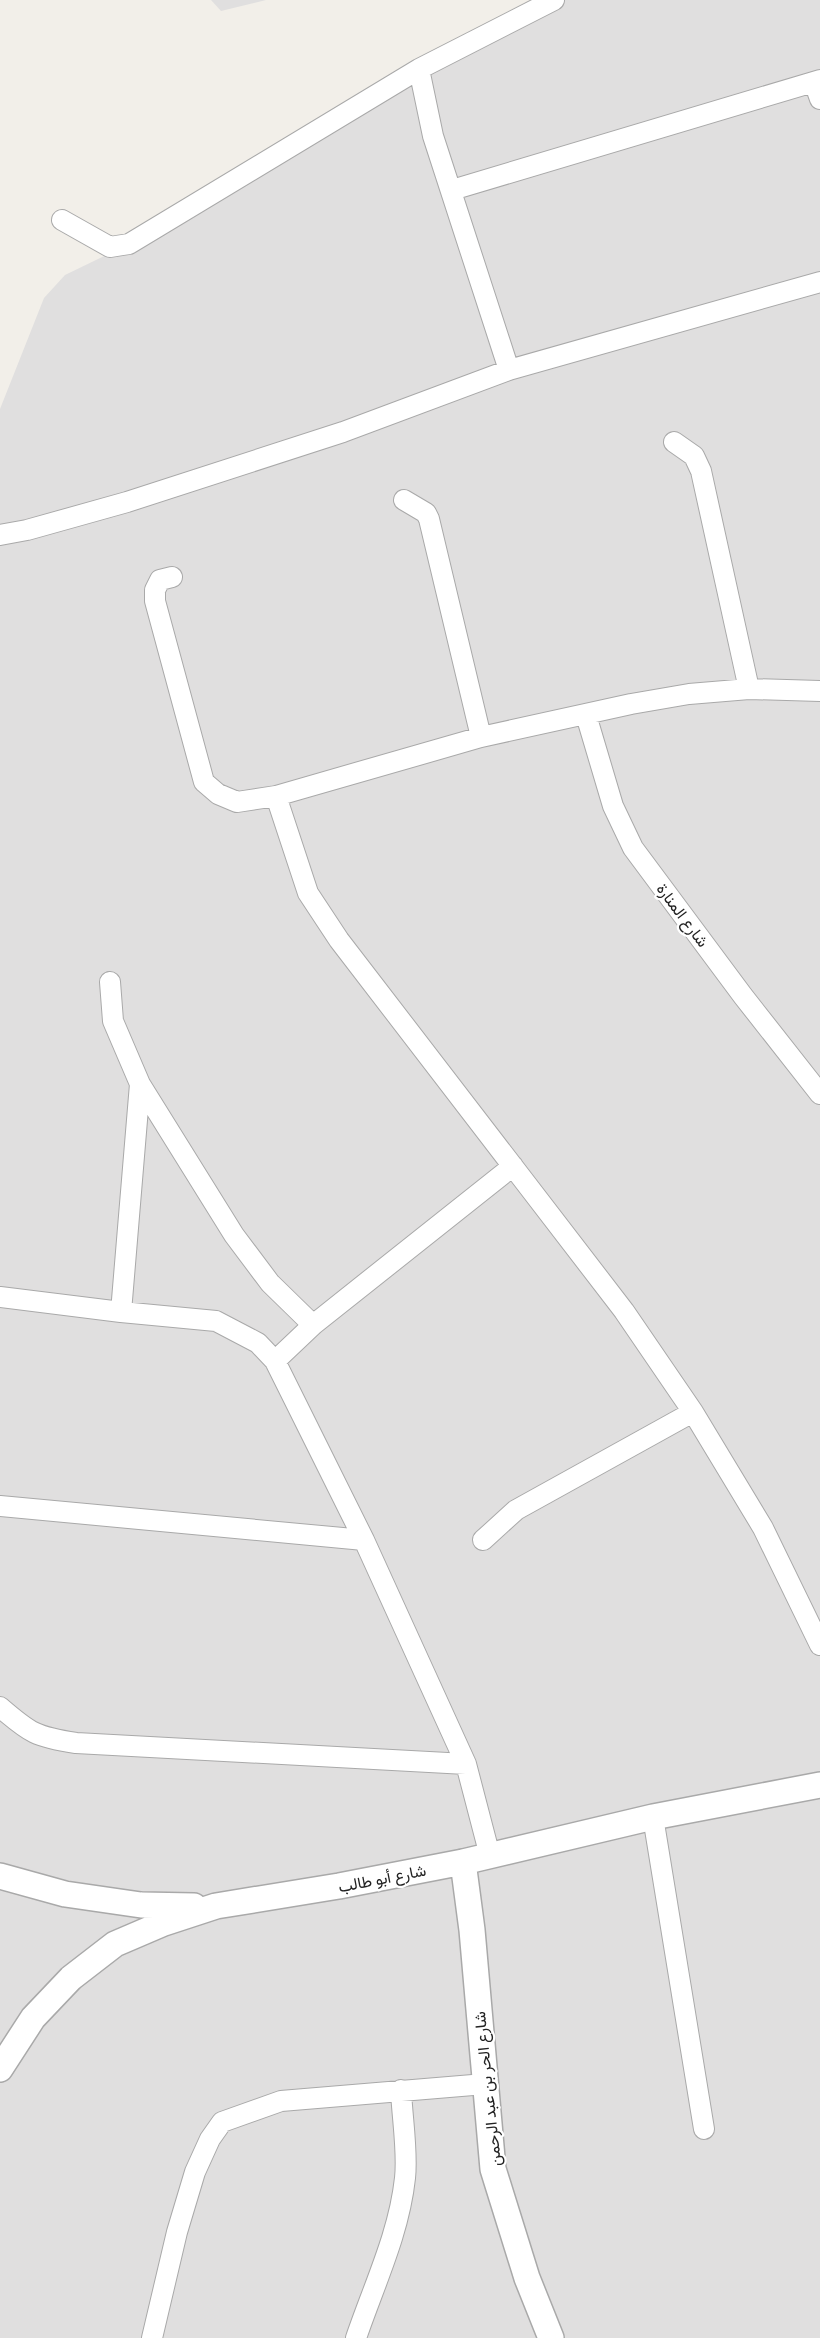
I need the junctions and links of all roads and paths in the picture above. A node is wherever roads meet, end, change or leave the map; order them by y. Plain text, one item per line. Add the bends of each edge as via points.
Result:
1 (554, 0) edge
2 (419, 69) junction
3 (818, 87) edge
4 (452, 190) junction
5 (62, 220) dead end
6 (820, 282) edge
7 (509, 370) junction
8 (674, 442) dead end
9 (404, 500) dead end
10 (0, 535) edge
11 (172, 577) dead end
12 (749, 689) junction
13 (820, 691) edge
14 (586, 715) junction
15 (481, 736) junction
16 (276, 796) junction
17 (110, 982) dead end
18 (140, 1084) junction
19 (820, 1094) edge
20 (513, 1166) junction
21 (0, 1297) edge
22 (121, 1312) junction
23 (313, 1325) junction
24 (275, 1361) junction
25 (693, 1412) junction
26 (0, 1506) edge
27 (364, 1540) junction
28 (484, 1540) dead end
29 (820, 1645) edge
30 (0, 1707) edge
31 (466, 1764) junction
32 (820, 1785) edge
33 (653, 1817) junction
34 (490, 1856) junction
35 (462, 1862) junction
36 (0, 1876) edge
37 (216, 1906) junction
38 (0, 2069) edge
39 (485, 2084) junction
40 (401, 2090) junction
41 (704, 2129) dead end
42 (152, 2338) edge
43 (356, 2338) edge
44 (551, 2338) edge

1 - 2 street
2 - 4 street via 433,136
2 - 5 street via 129,244 110,246
3 - 4 street
4 - 7 street
6 - 7 street
7 - 10 street via 343,432 146,496
8 - 12 street via 694,456 701,471
9 - 15 street via 426,513 429,519
11 - 16 street via 160,580 155,590 155,601 204,782 218,794 238,802
12 - 13 street
12 - 14 street via 689,694
14 - 15 street
14 - 19 street, شارع المنارة via 613,806 633,848
15 - 16 street
16 - 20 street via 308,893 339,940
17 - 18 street via 113,1021
18 - 22 street
18 - 23 street via 239,1242 270,1283
20 - 23 street
20 - 25 street via 624,1311
21 - 22 street
22 - 24 street via 216,1321 258,1342
23 - 24 street
24 - 27 street
25 - 28 street via 516,1510
25 - 29 street via 763,1528
26 - 27 street
27 - 31 street
30 - 31 street via 31,1732 45,1738 76,1743
31 - 34 street
32 - 33 street, شارع أبو طالب
33 - 34 street, شارع أبو طالب
33 - 41 street
34 - 35 street, شارع أبو طالب
35 - 37 street, شارع أبو طالب
35 - 39 street, شارع الحر بن عبد الرحمن via 472,1930
36 - 37 street via 65,1894 141,1905
37 - 38 street, شارع أبو طالب via 115,1944 71,1978 32,2018
39 - 40 street
39 - 44 street, شارع الحر بن عبد الرحمن via 494,2169 527,2278
40 - 42 street via 281,2101 222,2122 210,2138 195,2172
40 - 43 street via 406,2176 401,2205 387,2255

